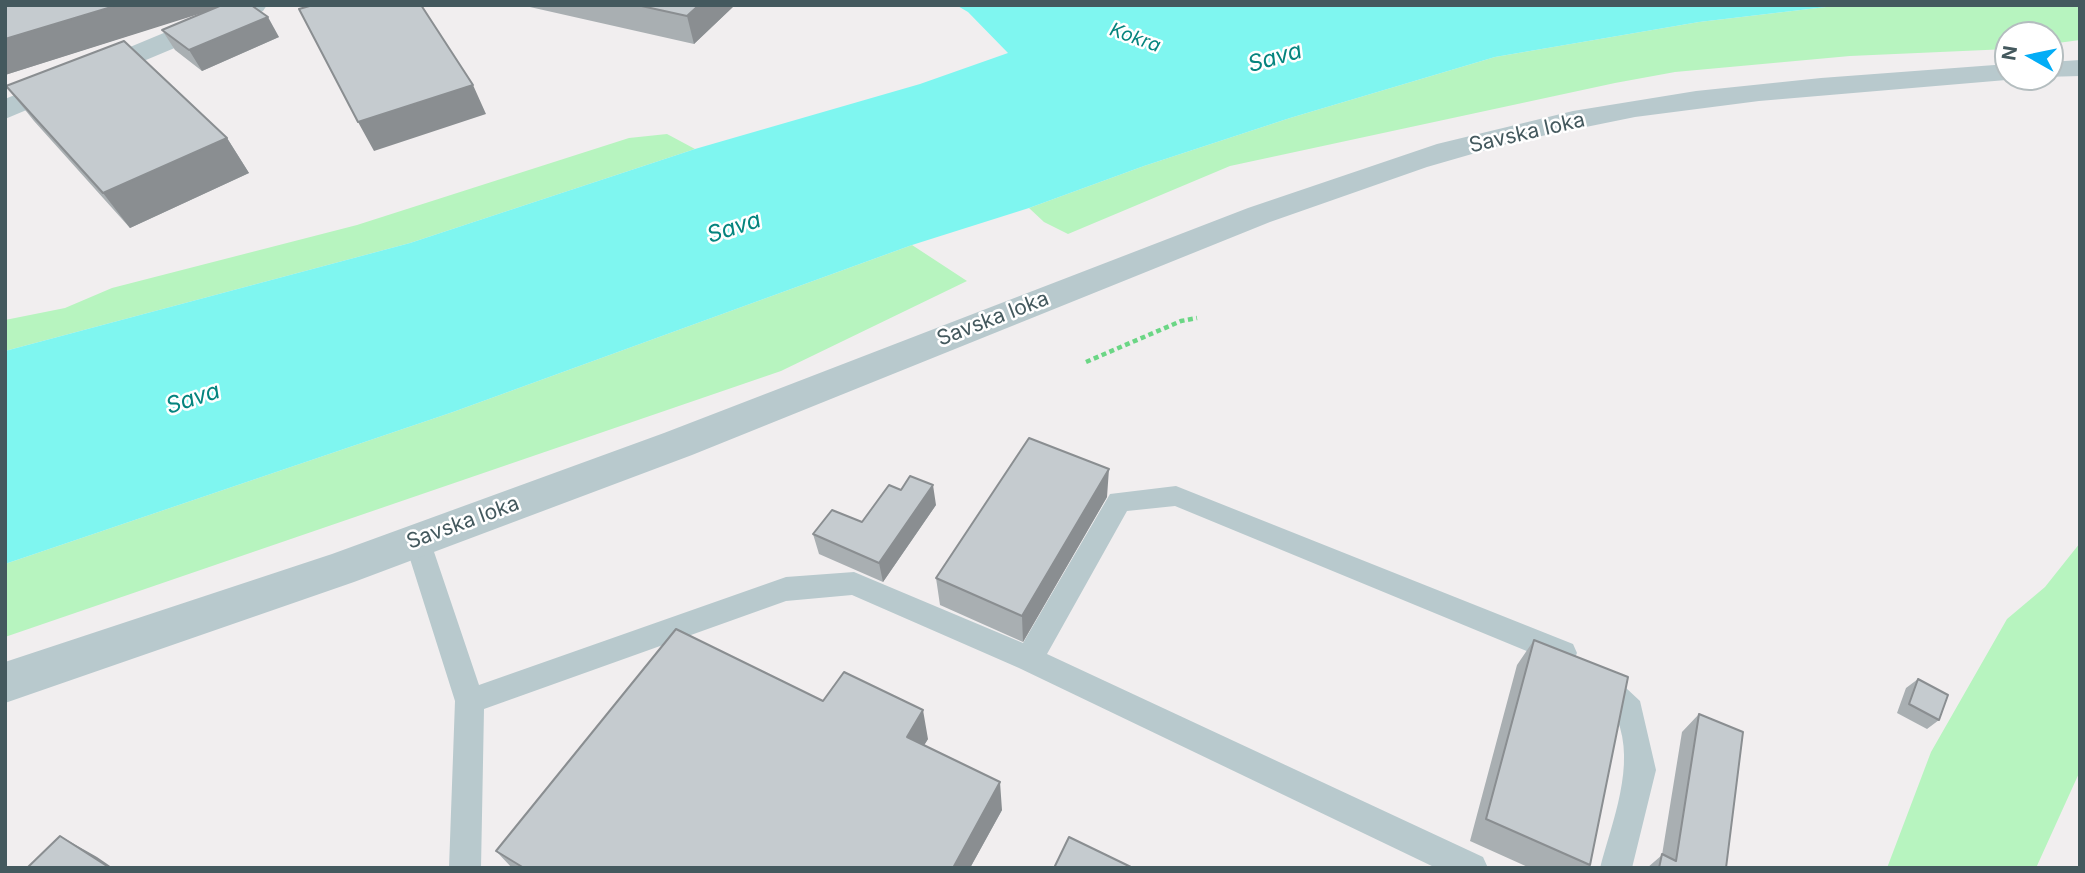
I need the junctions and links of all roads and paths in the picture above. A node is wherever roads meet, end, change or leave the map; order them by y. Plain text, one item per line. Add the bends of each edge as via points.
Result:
1 (254, 5) edge
2 (1994, 74) edge
3 (12, 103) edge
4 (1197, 318) dead end
5 (1086, 362) dead end
6 (417, 540) junction
7 (1029, 659) junction
8 (5, 683) edge
9 (470, 701) junction
10 (465, 868) edge
11 (1472, 868) edge
12 (1616, 868) edge

1 - 3 street
2 - 6 street, Savska loka via 1721,96 1514,133 1442,153 1259,215
4 - 5 path
6 - 8 street, Savska loka
6 - 9 lane
7 - 9 lane via 854,583 786,589
7 - 11 lane
7 - 12 lane via 1119,501 1176,496 1575,658 1630,711 1641,771
9 - 10 lane

